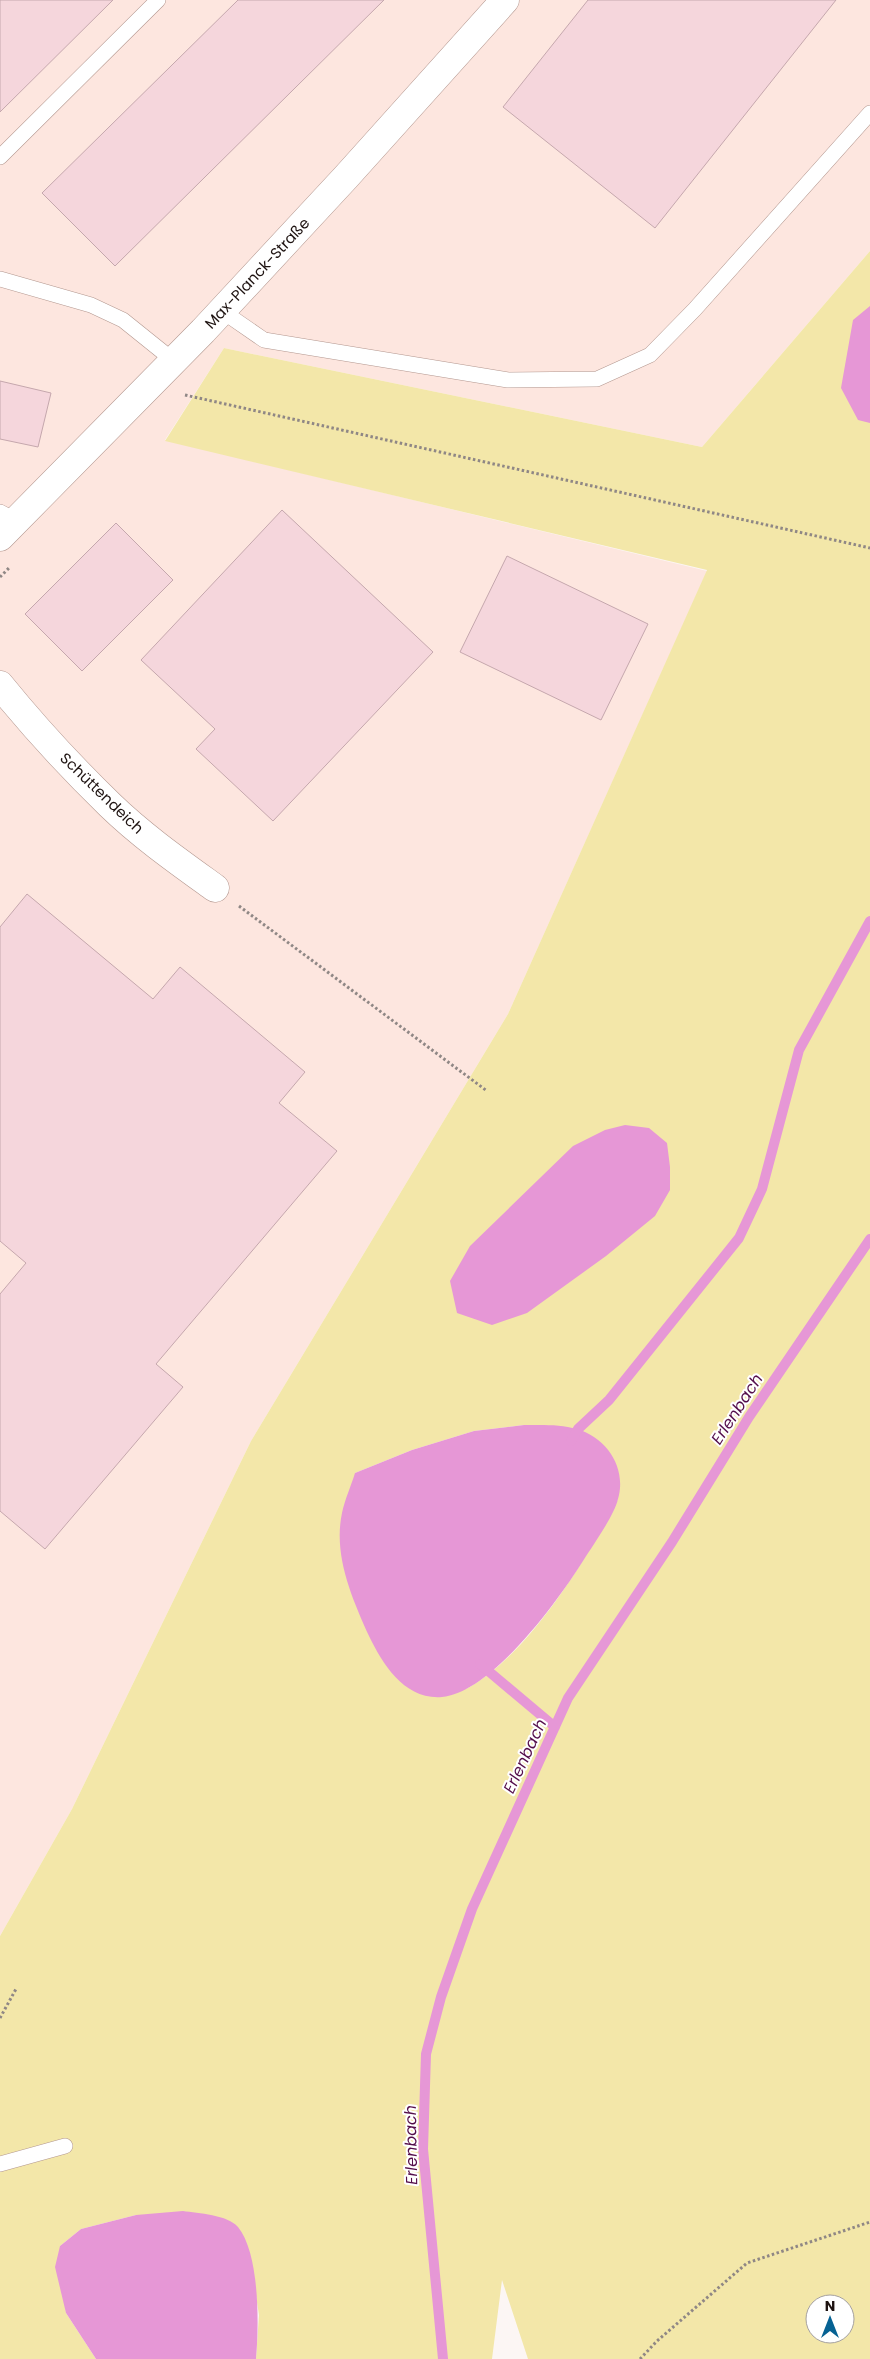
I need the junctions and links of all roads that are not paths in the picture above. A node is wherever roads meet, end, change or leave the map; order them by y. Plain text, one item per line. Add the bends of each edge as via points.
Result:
1 (158, 0) edge
2 (505, 0) edge
3 (870, 113) edge
4 (0, 157) edge
5 (0, 280) edge
6 (222, 311) junction
7 (174, 361) junction
8 (6, 523) edge
9 (0, 685) edge
10 (215, 888) road end
11 (65, 2146) dead end
12 (0, 2164) edge

1 - 4 lane
2 - 6 street, Max-Planck-Straße
3 - 6 lane via 650,355 597,379 508,380 264,340
5 - 7 lane via 91,305 123,320
6 - 7 street, Max-Planck-Straße
7 - 8 street, Max-Planck-Straße
9 - 10 street, Schüttendeich via 111,806 160,848
11 - 12 lane

